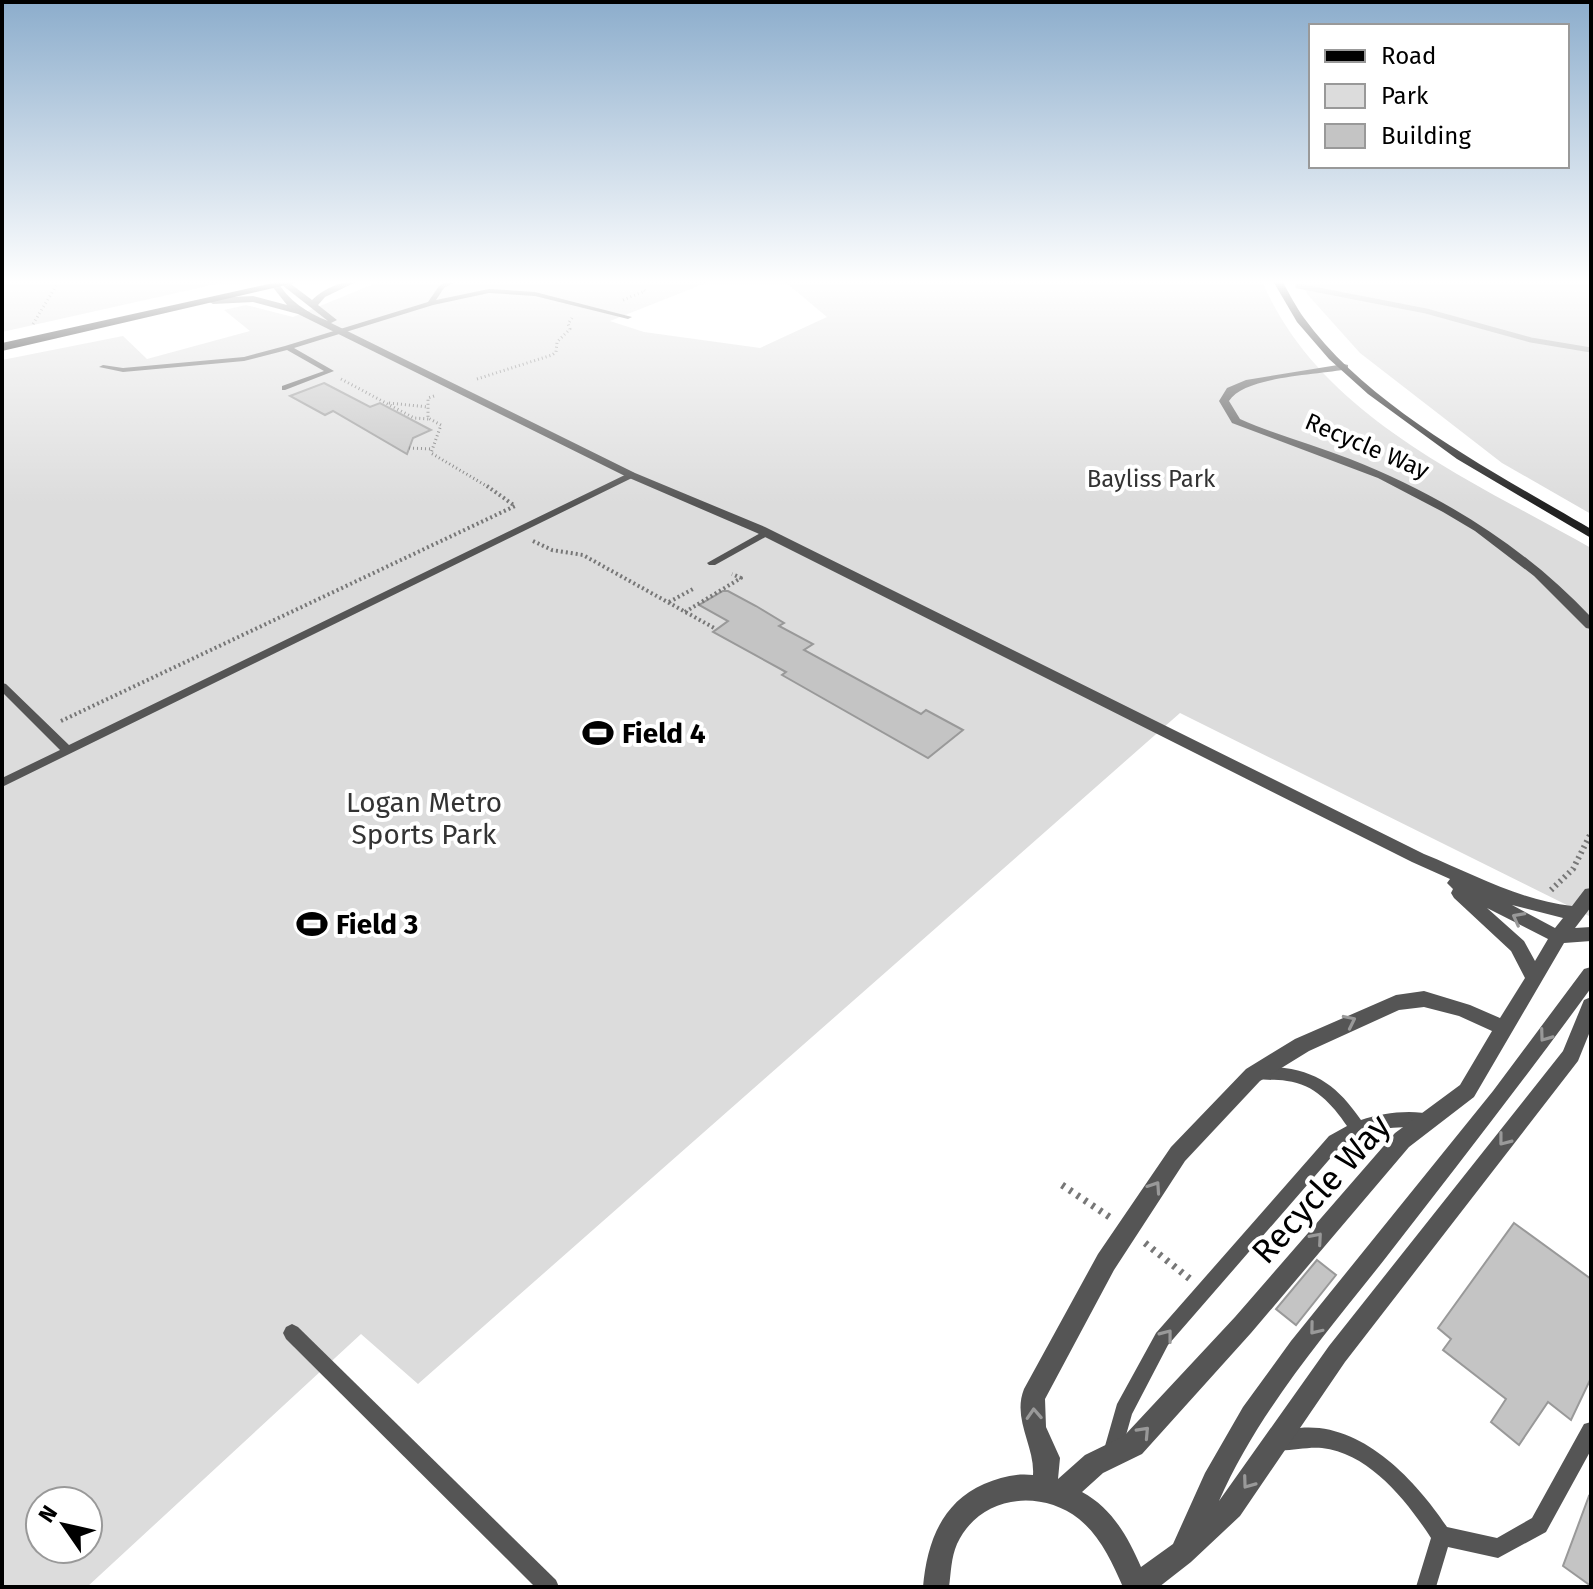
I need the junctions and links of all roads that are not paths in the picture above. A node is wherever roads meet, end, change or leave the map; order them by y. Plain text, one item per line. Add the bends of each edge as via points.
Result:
1 (255, 355) edge
2 (300, 355) edge
3 (392, 355) edge
4 (1332, 355) edge
5 (103, 367) dead end
6 (1344, 367) junction
7 (285, 388) dead end
8 (631, 475) junction
9 (766, 533) junction
10 (1591, 534) edge
11 (712, 563) dead end
12 (1591, 625) edge
13 (2, 686) edge
14 (68, 751) junction
15 (2, 783) edge
16 (1418, 858) junction
17 (1442, 875) junction
18 (1591, 894) edge
19 (1578, 913) junction
20 (1591, 934) edge
21 (1559, 936) junction
22 (1591, 974) edge
23 (1534, 978) junction
24 (1591, 1005) edge
25 (1505, 1028) junction
26 (1253, 1075) junction
27 (1429, 1120) junction
28 (1356, 1126) junction
29 (292, 1333) dead end
30 (1591, 1431) edge
31 (1279, 1442) junction
32 (1111, 1456) junction
33 (1052, 1492) junction
34 (1441, 1536) junction
35 (1182, 1553) junction
36 (549, 1587) edge
37 (936, 1587) edge
38 (1136, 1587) edge
39 (1426, 1587) edge

1 - 5 lane via 218,363
2 - 7 lane via 328,372
3 - 8 street
4 - 6 street
6 - 10 street via 1476,466
6 - 12 street, Recycle Way via 1250,382 1231,390 1224,401 1236,421 1350,462 1454,514 1537,570
8 - 9 street
8 - 14 lane
9 - 11 lane
9 - 16 street
13 - 14 lane
14 - 15 lane
16 - 17 street
16 - 19 street via 1502,894
21 -> 17 street
17 - 23 street via 1518,946
18 - 19 street, Recycle Way
19 - 21 street, Recycle Way
20 - 21 street
21 - 23 street, Recycle Way
22 -> 35 street via 1299,1349 1214,1482
23 - 25 street, Recycle Way
24 -> 31 street via 1571,1055 1337,1354
26 -> 25 street via 1302,1045 1396,1003 1424,999
25 - 27 street, Recycle Way via 1467,1091
26 - 28 lane via 1285,1072 1310,1080 1330,1092
33 -> 26 street via 1047,1458 1034,1427 1033,1398 1046,1370 1106,1262 1178,1154
27 - 28 lane
32 -> 27 street, Recycle Way via 1133,1445 1402,1140
32 -> 28 lane via 1124,1411 1162,1339 1335,1141
29 - 36 lane
30 - 34 lane via 1539,1525 1498,1548
31 - 34 lane via 1312,1437 1343,1443 1385,1470 1421,1503
31 -> 35 street via 1231,1507
32 - 33 street, Recycle Way
33 - 37 street via 1020,1486 991,1491 965,1509 946,1536
33 - 38 street via 1078,1503 1103,1525 1123,1554
34 - 39 lane
35 - 38 street

